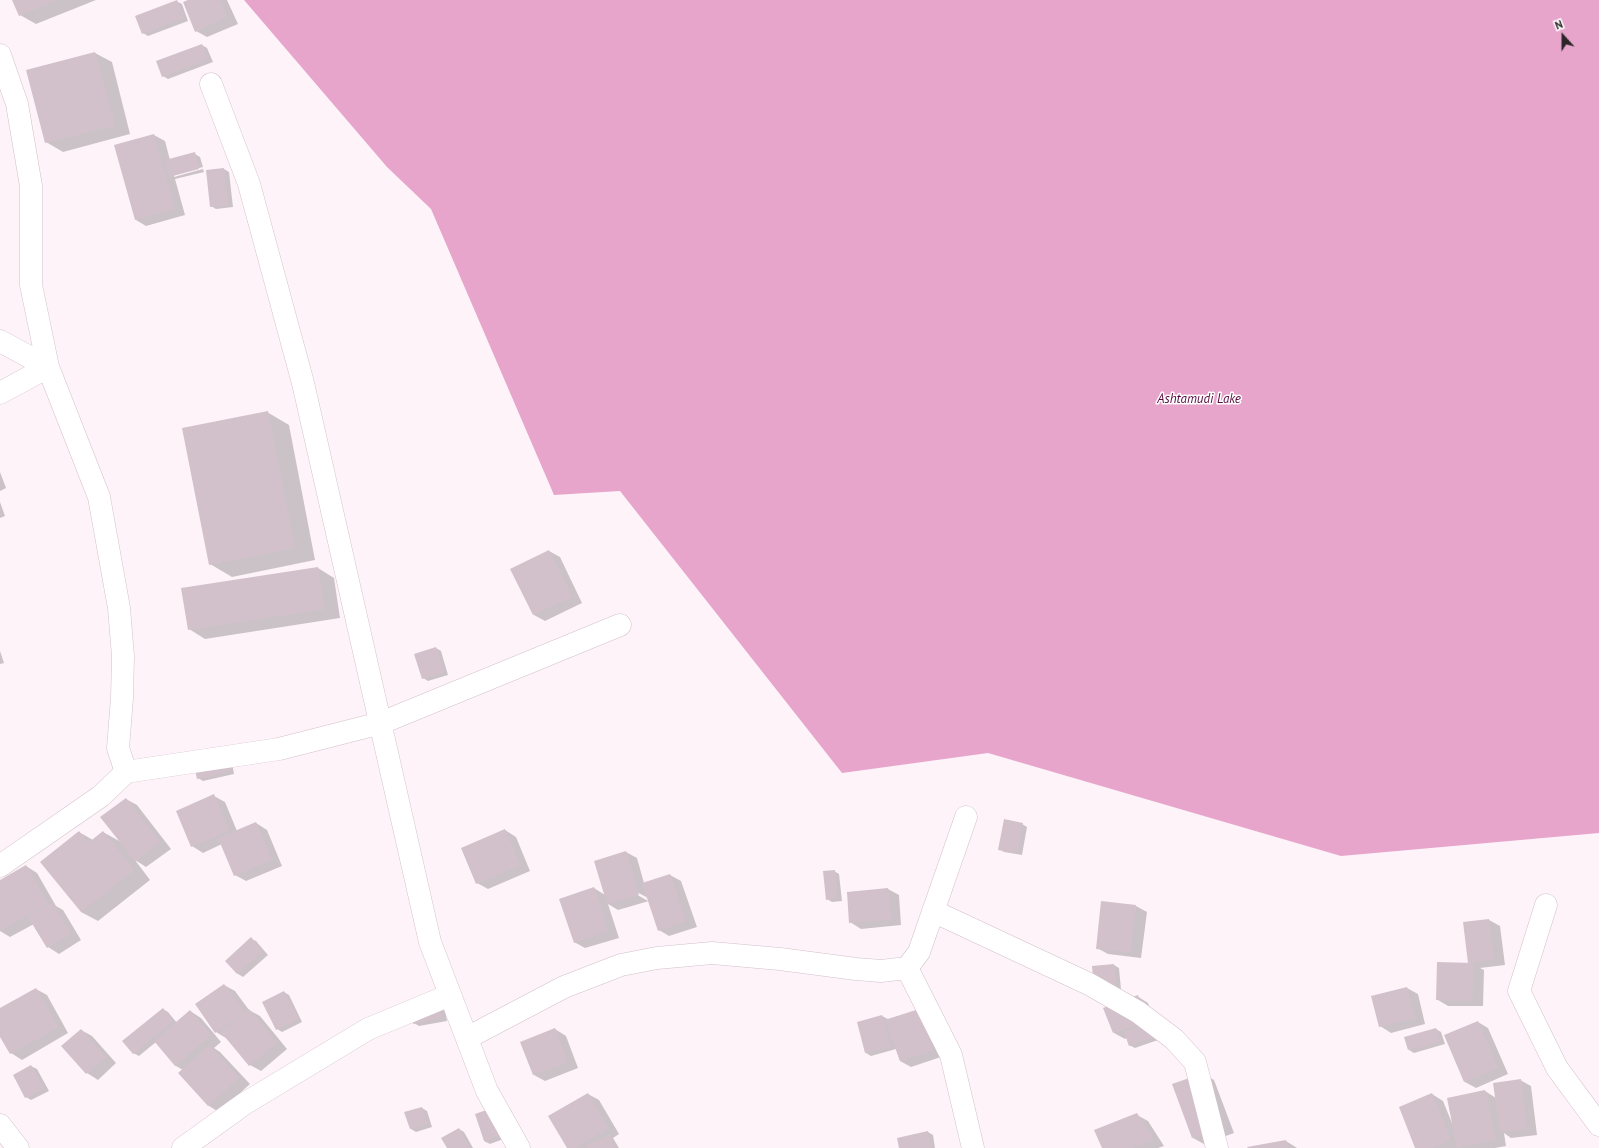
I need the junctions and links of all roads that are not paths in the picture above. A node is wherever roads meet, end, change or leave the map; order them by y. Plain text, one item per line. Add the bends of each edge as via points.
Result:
1 (0, 55) edge
2 (210, 84) dead end
3 (0, 341) edge
4 (48, 367) junction
5 (0, 393) edge
6 (620, 626) dead end
7 (381, 723) junction
8 (126, 772) junction
9 (966, 818) dead end
10 (0, 866) edge
11 (1546, 905) dead end
12 (933, 911) junction
13 (907, 968) junction
14 (450, 995) junction
15 (467, 1038) junction
16 (0, 1125) edge
17 (1599, 1126) edge
18 (18, 1148) edge
19 (183, 1148) edge
20 (519, 1148) edge
21 (973, 1148) edge
22 (1217, 1148) edge

1 - 4 street via 17,104 32,186 32,285
2 - 7 street via 249,184 304,383
3 - 4 street
4 - 5 street
4 - 8 street via 99,497 119,608 123,656 118,748
6 - 7 street
7 - 8 street via 279,749
7 - 14 street via 430,942
8 - 10 street via 101,796
9 - 12 street
11 - 17 street via 1519,991 1557,1068
12 - 13 street via 919,952
12 - 22 street via 1089,984 1138,1012 1174,1039 1195,1062
13 - 15 street via 875,970 712,953 657,958 621,965 564,987
13 - 21 street via 951,1055
14 - 15 street
14 - 19 street via 368,1029 244,1104
15 - 20 street via 487,1091
16 - 18 street

